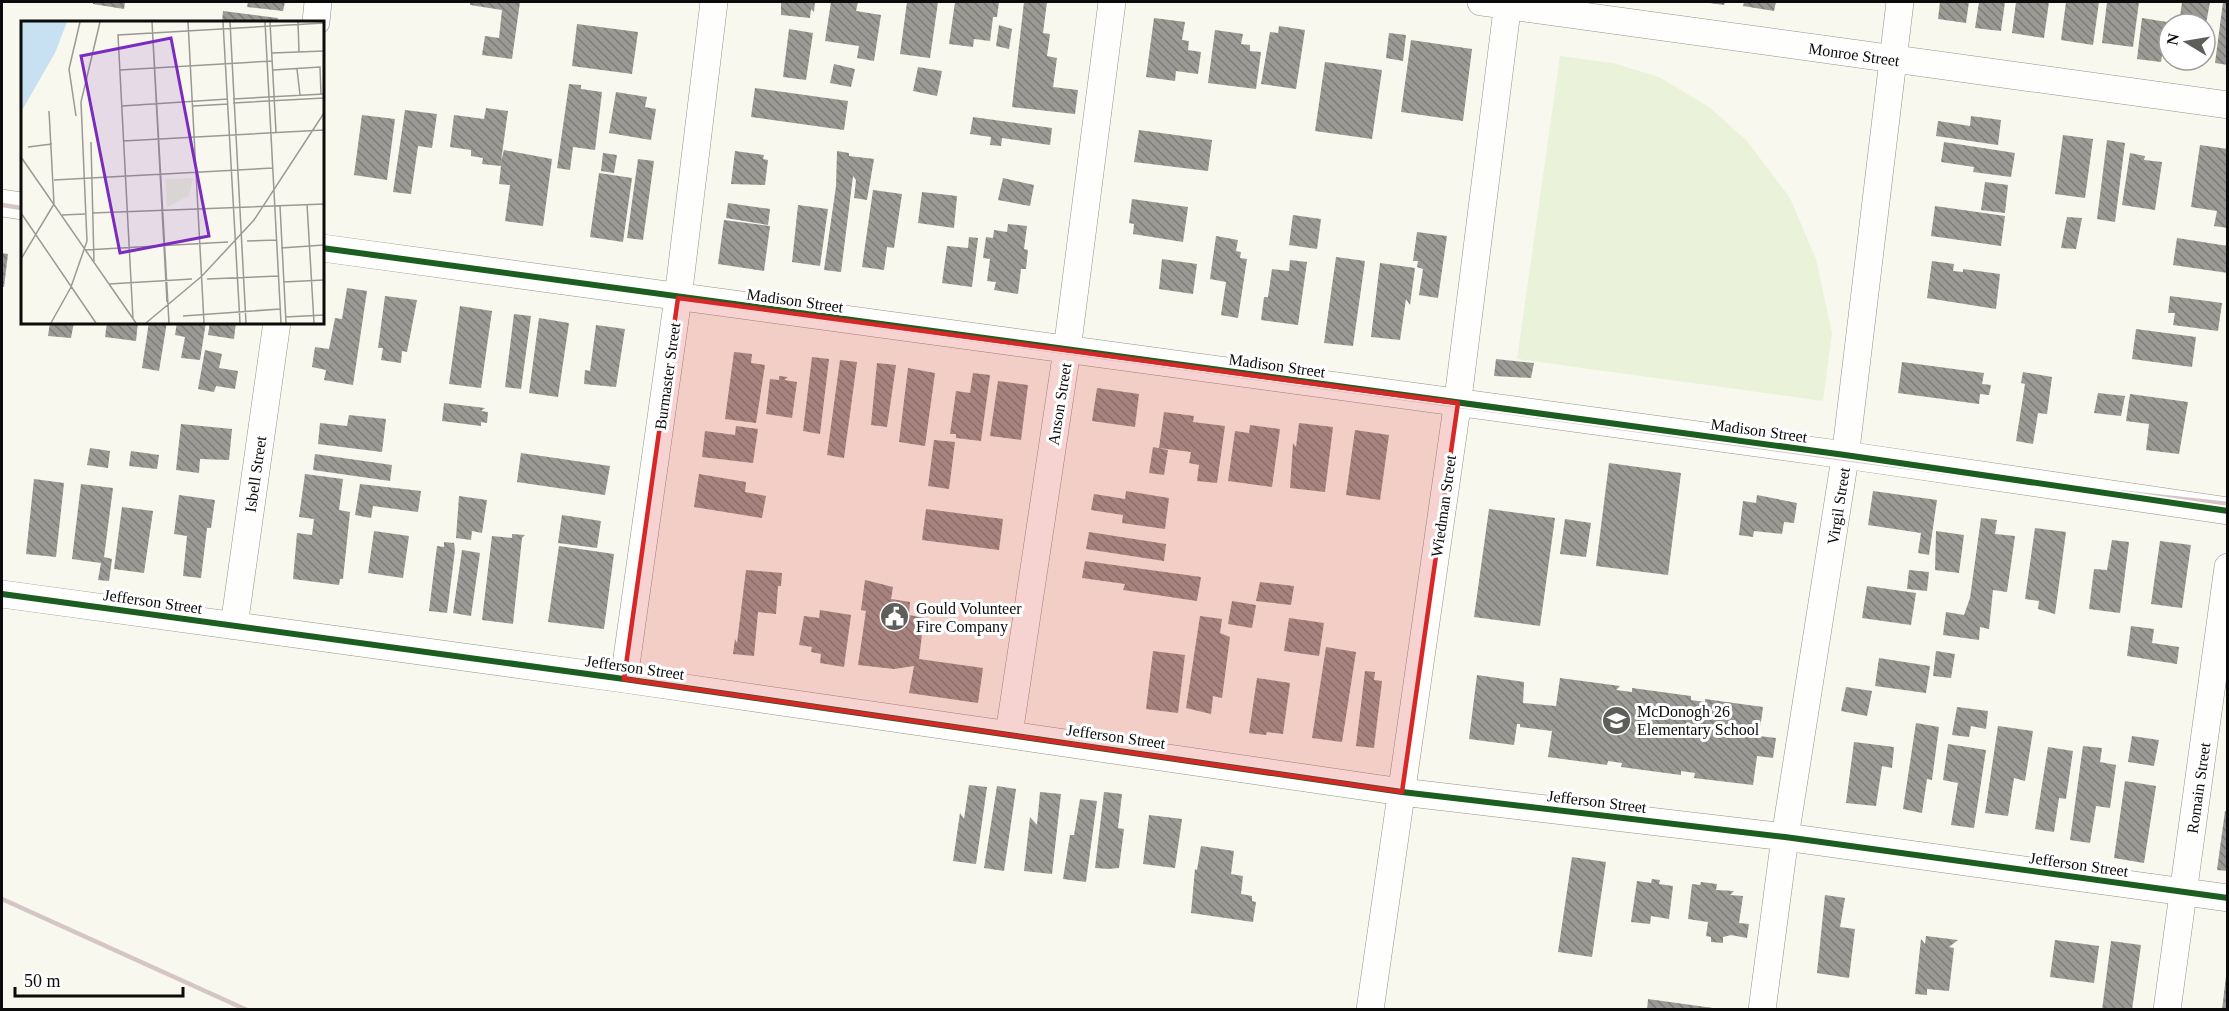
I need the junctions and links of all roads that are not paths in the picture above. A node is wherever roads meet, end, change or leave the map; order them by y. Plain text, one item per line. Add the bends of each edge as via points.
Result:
1 (318, 2) edge
2 (714, 2) edge
3 (1112, 2) edge
4 (1899, 2) edge
5 (1499, 3) edge
6 (316, 21) edge
7 (1891, 59) junction
8 (2228, 105) edge
9 (2, 203) edge
10 (21, 206) edge
11 (324, 248) edge
12 (678, 298) junction
13 (277, 324) edge
14 (1067, 350) junction
15 (1458, 403) junction
16 (1845, 455) junction
17 (2228, 511) edge
18 (2228, 567) edge
19 (2, 594) edge
20 (234, 626) junction
21 (624, 679) junction
22 (1009, 734) junction
23 (1402, 792) junction
24 (1785, 837) junction
25 (2184, 892) junction
26 (2228, 898) edge
27 (1370, 1010) edge
28 (1762, 1010) edge
29 (2167, 1010) edge

1 - 6 street
2 - 12 street, Burmaster Street
3 - 14 street, Anson Street
4 - 7 street, Virgil Street
5 - 7 street, Monroe Street
5 - 15 street, Wiedman Street
7 - 8 street, Monroe Street
7 - 16 street, Virgil Street
9 - 10 street
11 - 12 street, Madison Street
12 - 14 street, Madison Street
12 - 21 street, Burmaster Street
13 - 20 street, Isbell Street
14 - 15 street, Madison Street
14 - 22 street, Anson Street
15 - 16 street, Madison Street
15 - 23 street, Wiedman Street
16 - 17 street, Madison Street
16 - 24 street, Virgil Street
18 - 25 street, Romain Street
19 - 20 street, Jefferson Street
20 - 21 street, Jefferson Street
21 - 22 street, Jefferson Street
22 - 23 street, Jefferson Street
23 - 24 street, Jefferson Street
23 - 27 street, Wiedman Street
24 - 25 street, Jefferson Street
24 - 28 street, Virgil Street
25 - 26 street, Jefferson Street
25 - 29 street, Romain Street

